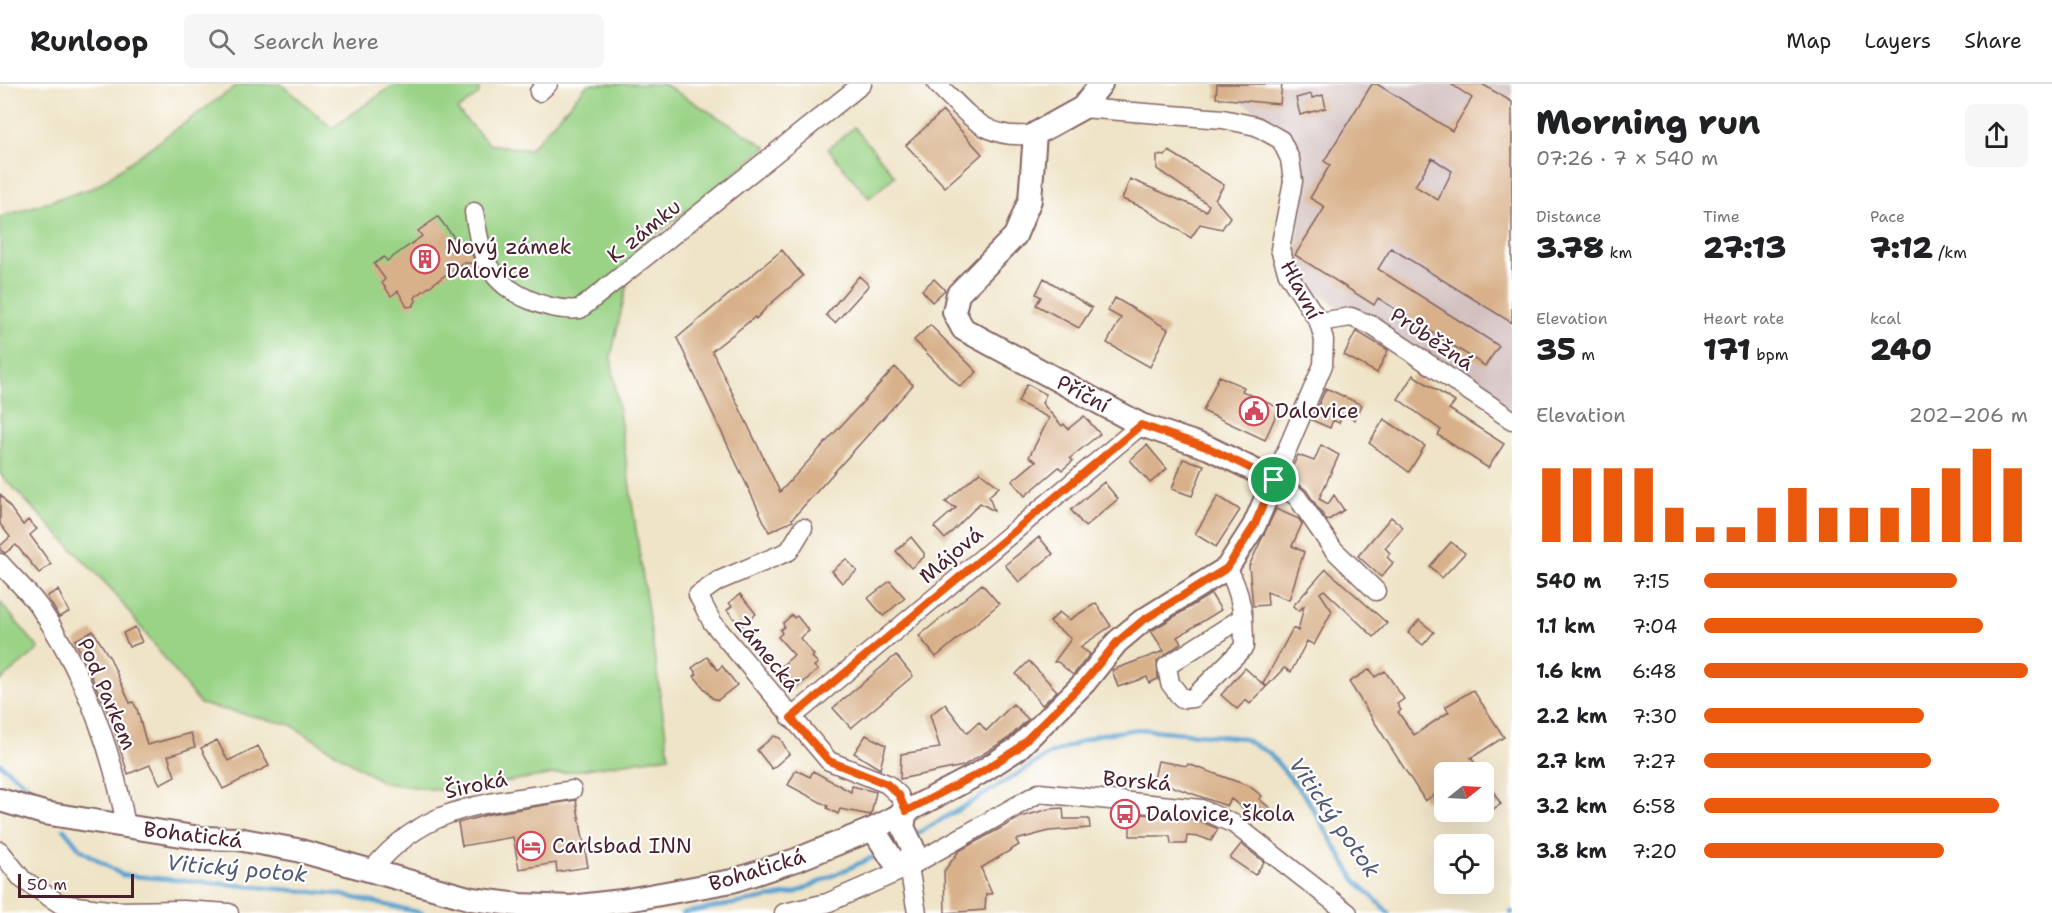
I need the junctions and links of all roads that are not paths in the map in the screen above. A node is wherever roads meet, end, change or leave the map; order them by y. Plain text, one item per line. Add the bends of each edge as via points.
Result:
1 (862, 84) edge
2 (937, 84) edge
3 (1101, 84) edge
4 (1082, 108) junction
5 (1035, 134) junction
6 (474, 212) dead end
7 (1319, 322) junction
8 (1512, 420) edge
9 (1141, 425) junction
10 (1274, 480) junction
11 (803, 528) dead end
12 (0, 563) edge
13 (1227, 568) junction
14 (1376, 591) dead end
15 (1243, 617) junction
16 (791, 718) junction
17 (572, 790) dead end
18 (0, 800) edge
19 (904, 819) junction
20 (126, 826) junction
21 (877, 834) junction
22 (0, 852) edge
23 (905, 858) junction
24 (372, 870) junction
25 (183, 912) edge
26 (229, 913) edge
27 (784, 913) edge
28 (918, 913) edge
29 (1348, 913) edge

1 - 6 street, K zámku via 580,309 543,305 520,295 501,280 489,267
2 - 5 street via 991,132 1015,137
3 - 4 street
4 - 5 street
4 - 7 street, Hlavní via 1223,119 1256,126 1281,140 1290,159 1293,181 1280,249 1288,274
5 - 9 street, Příční via 1030,200 1015,236 958,294 954,312 963,329
7 - 8 street, Průběžná via 1351,317 1371,325
7 - 10 street, Hlavní via 1324,340 1323,365
9 - 10 street, Příční via 1209,448
9 - 16 street, Májová
10 - 13 street, Hlavní via 1254,526
10 - 14 street, Příční via 1297,496 1333,549
11 - 16 street, Zámecká via 789,551 718,580 698,595 712,622
12 - 20 street, Pod Parkem via 38,606 72,661 118,780
13 - 15 street via 1238,589
13 - 19 street, Hlavní via 1142,621 1117,642 1084,682 1017,749
15 - 15 street via 1167,666 1174,692 1182,699 1193,698 1244,647
16 - 19 street, Zámecká via 829,761 887,784 899,795
17 - 24 street, Široká via 447,813 392,846
18 - 20 street, Bohatická via 44,813
19 - 21 street, Bohatická
19 - 23 street
20 - 24 street, Bohatická via 200,838 238,839
21 - 23 street
21 - 24 street, Bohatická via 732,881 571,907 472,899
22 - 25 street via 22,879 60,904 116,911
23 - 27 street, Borská via 827,903
23 - 28 street
23 - 29 street, Borská via 1039,793 1201,809 1234,824
25 - 26 street

